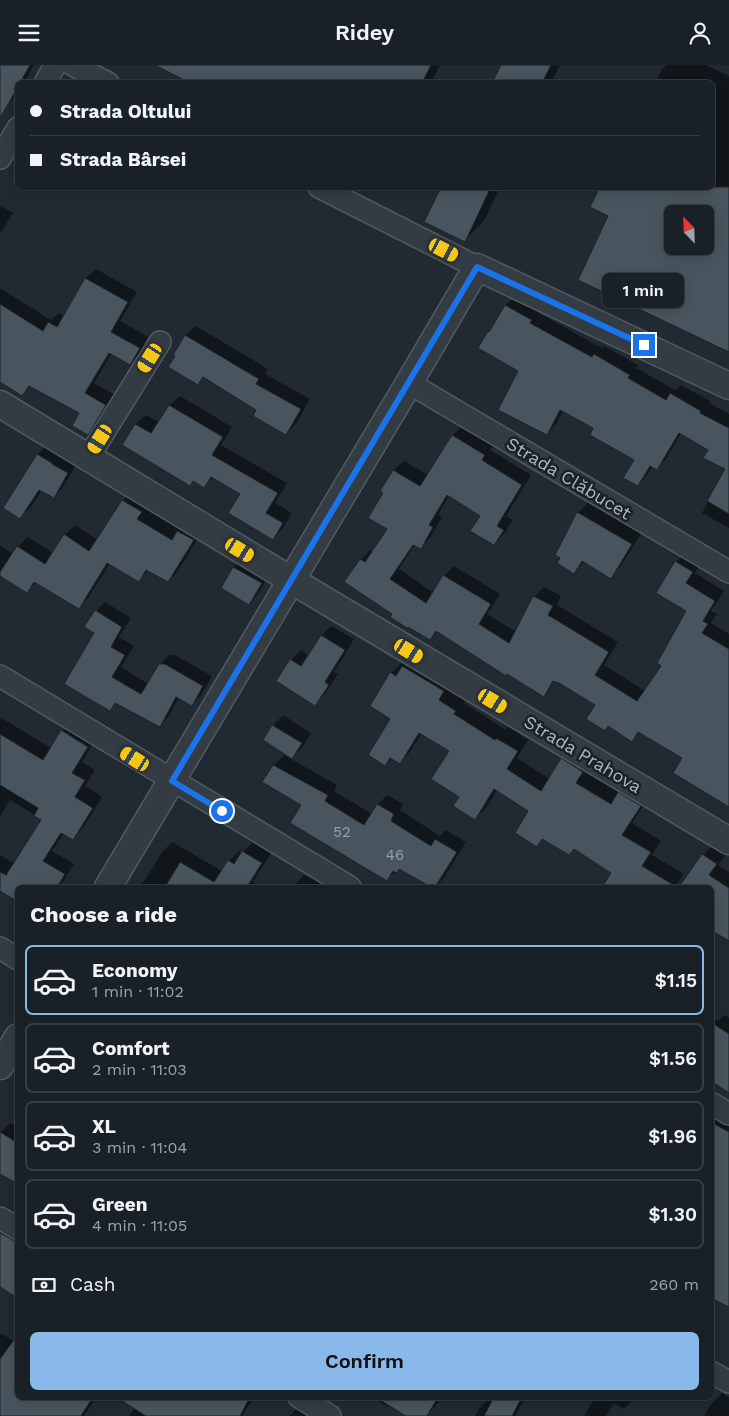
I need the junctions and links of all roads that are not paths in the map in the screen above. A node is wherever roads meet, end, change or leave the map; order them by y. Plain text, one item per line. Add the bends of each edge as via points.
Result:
1 (55, 65) edge
2 (73, 65) edge
3 (47, 80) edge
4 (102, 80) edge
5 (15, 133) edge
6 (0, 158) edge
7 (325, 190) edge
8 (477, 267) junction
9 (160, 342) dead end
10 (409, 383) junction
11 (729, 386) edge
12 (0, 404) edge
13 (88, 458) junction
14 (729, 572) edge
15 (291, 581) junction
16 (0, 676) edge
17 (172, 781) junction
18 (729, 841) edge
19 (109, 885) edge
20 (347, 885) edge
21 (0, 948) edge
22 (15, 957) edge
23 (15, 1042) edge
24 (0, 1066) edge
25 (714, 1105) edge
26 (729, 1114) edge
27 (0, 1218) edge
28 (15, 1227) edge
29 (714, 1374) edge
30 (729, 1383) edge
31 (304, 1400) edge
32 (330, 1416) edge

1 - 3 street
2 - 4 street
5 - 6 street
7 - 8 street
8 - 10 street
8 - 11 street
9 - 13 street
10 - 14 street, Strada Clăbucet
10 - 15 street
12 - 13 street, Strada Prahova
13 - 15 street, Strada Prahova
15 - 17 street
15 - 18 street, Strada Prahova
16 - 17 street
17 - 19 street
17 - 20 street
21 - 22 street
23 - 24 street
25 - 26 street
27 - 28 street
29 - 30 street
31 - 32 street

